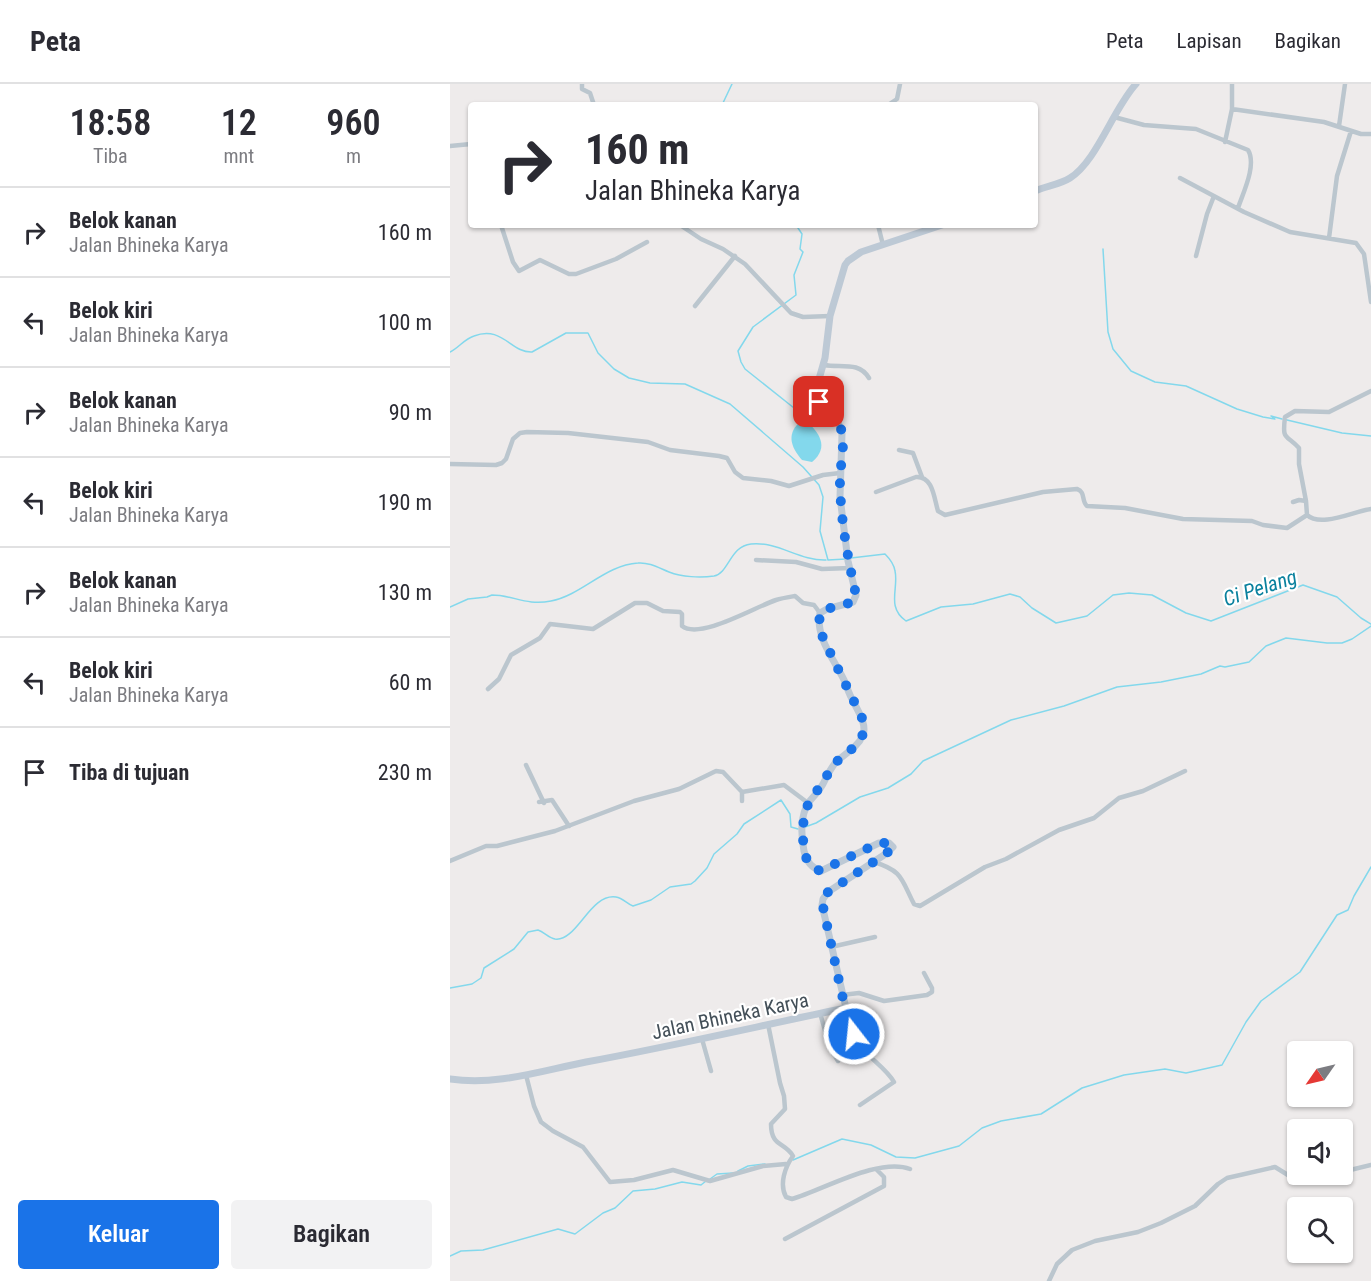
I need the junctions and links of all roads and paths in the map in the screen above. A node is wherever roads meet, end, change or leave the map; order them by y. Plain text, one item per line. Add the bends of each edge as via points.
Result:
1 (582, 84) edge
2 (900, 84) edge
3 (1136, 84) edge
4 (1232, 84) edge
5 (1345, 84) edge
6 (593, 102) edge
7 (892, 102) edge
8 (1232, 110) junction
9 (1114, 117) junction
10 (1339, 126) junction
11 (1351, 131) junction
12 (1371, 134) edge
13 (1225, 142) junction
14 (468, 144) edge
15 (450, 146) edge
16 (1180, 178) dead end
17 (1038, 190) edge
18 (1214, 196) junction
19 (1238, 208) junction
20 (502, 228) edge
21 (684, 228) edge
22 (879, 228) edge
23 (933, 228) edge
24 (1329, 238) junction
25 (647, 242) dead end
26 (883, 245) junction
27 (735, 256) junction
28 (1196, 256) dead end
29 (1371, 302) edge
30 (695, 306) dead end
31 (830, 316) junction
32 (824, 365) junction
33 (869, 378) dead end
34 (1371, 391) edge
35 (899, 450) dead end
36 (450, 464) edge
37 (840, 473) junction
38 (922, 477) junction
39 (876, 492) dead end
40 (1306, 501) junction
41 (1293, 502) dead end
42 (1371, 509) edge
43 (1307, 515) junction
44 (756, 560) dead end
45 (850, 568) junction
46 (820, 613) junction
47 (488, 688) dead end
48 (526, 765) dead end
49 (1185, 771) dead end
50 (742, 792) junction
51 (742, 801) dead end
52 (808, 803) junction
53 (569, 826) junction
54 (450, 861) edge
55 (874, 862) junction
56 (875, 937) dead end
57 (831, 947) junction
58 (924, 973) dead end
59 (842, 995) junction
60 (846, 1008) junction
61 (820, 1013) junction
62 (768, 1024) junction
63 (702, 1039) junction
64 (838, 1061) dead end
65 (711, 1071) dead end
66 (526, 1075) junction
67 (450, 1079) edge
68 (860, 1105) dead end
69 (786, 1164) junction
70 (1371, 1165) edge
71 (876, 1169) junction
72 (910, 1169) dead end
73 (1353, 1169) edge
74 (1287, 1174) edge
75 (785, 1239) dead end
76 (1049, 1281) edge

1 - 6 street
2 - 7 street
3 - 9 street
4 - 8 street
5 - 10 street
8 - 10 street
8 - 13 street
9 - 13 street via 1144,125 1196,129
9 - 17 street via 1083,167 1067,180
10 - 11 street
11 - 12 street
11 - 24 street via 1337,176
13 - 19 street via 1248,150 1251,157
14 - 15 street
16 - 18 street
18 - 19 street
18 - 28 street
19 - 24 street via 1290,232
20 - 25 street via 519,271 540,260 576,274
21 - 27 street
22 - 26 street
23 - 26 street
24 - 29 street via 1360,246
26 - 31 street via 846,262
27 - 30 street
27 - 31 street via 791,313 803,317
31 - 32 street
32 - 33 street via 857,367
32 - 37 street via 817,395 822,408 840,425
34 - 40 street via 1329,412 1295,411 1285,417 1287,440 1299,448
35 - 38 street via 913,453
36 - 37 street via 499,464 520,434 568,433 648,442 670,450 719,456 727,458 743,478 789,486
37 - 45 street
38 - 39 street
38 - 43 street via 929,482 938,511 943,515 1042,492 1077,489 1087,506 1125,508 1183,519 1252,521 1287,528
40 - 41 street
40 - 43 street
42 - 43 street via 1339,518 1313,520
44 - 45 street via 796,562 822,569
45 - 46 street via 855,600
46 - 47 street via 814,605 795,596 773,601 716,626 686,629 680,612 635,603 593,629 550,624 540,638 511,655 499,679
46 - 52 street via 825,645 862,718 864,731 853,748 835,763
48 - 53 street via 542,802 552,800
49 - 55 street via 1119,798 1094,818 985,867 920,906 914,904 893,869
50 - 51 street
50 - 52 street via 784,785
50 - 53 street via 723,772 716,771 679,789
52 - 55 street via 802,840 812,867 823,870 879,843 892,845
53 - 54 street via 486,846
55 - 57 street via 823,899
56 - 57 street
57 - 59 street
58 - 59 street via 932,988 927,995 884,1001 859,993
59 - 60 street
60 - 61 street, Jalan Bhineka Karya
60 - 68 street via 856,1041 894,1082
61 - 62 street, Jalan Bhineka Karya
61 - 64 street
62 - 63 street, Jalan Bhineka Karya
62 - 69 street via 785,1109 770,1127 778,1144 792,1154
63 - 65 street
63 - 66 street, Jalan Bhineka Karya
66 - 67 street, Jalan Bhineka Karya via 480,1082
66 - 69 street via 541,1122 583,1147 610,1182 673,1170 711,1181 763,1166
69 - 71 street via 783,1191 792,1200
70 - 73 street
71 - 72 street
71 - 75 street via 884,1177 884,1186
74 - 76 street via 1272,1167 1227,1178 1195,1206 1161,1223 1072,1250 1057,1263

